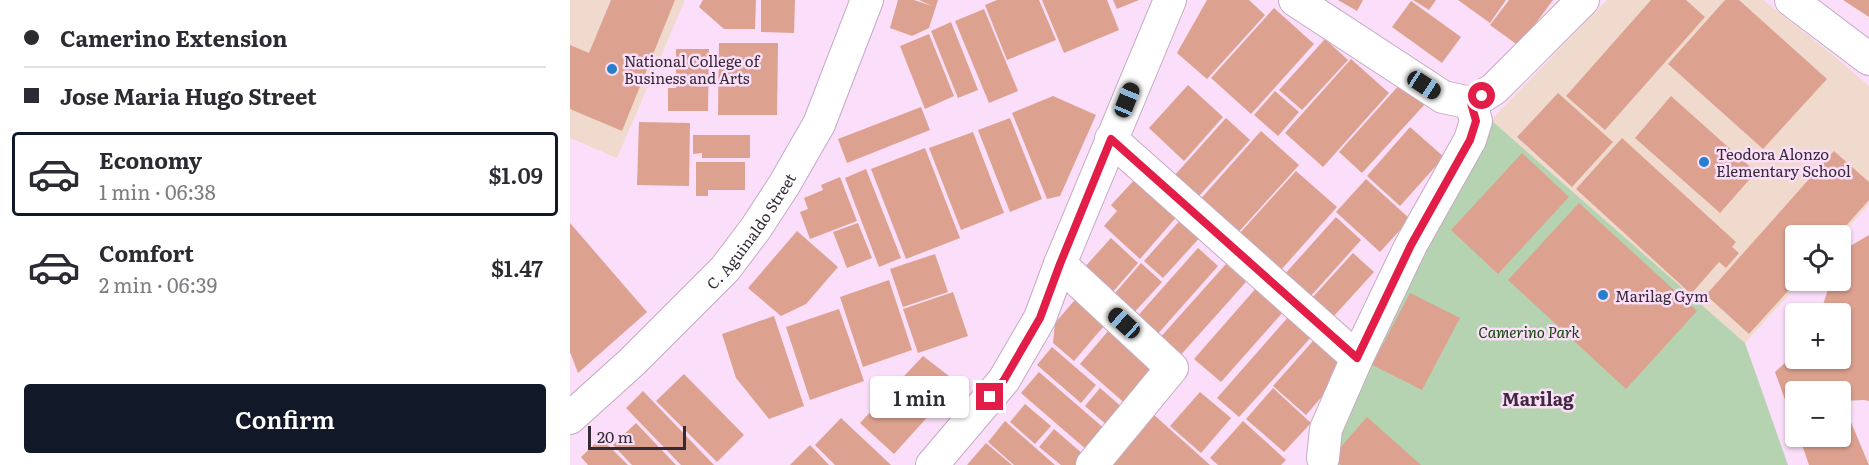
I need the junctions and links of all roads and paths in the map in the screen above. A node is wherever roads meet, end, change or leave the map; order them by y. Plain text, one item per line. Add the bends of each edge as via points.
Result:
1 (867, 0) edge
2 (1170, 0) edge
3 (1295, 0) edge
4 (1583, 0) edge
5 (1791, 0) edge
6 (1869, 59) edge
7 (1471, 103) junction
8 (1111, 139) junction
9 (1060, 264) junction
10 (1357, 358) junction
11 (570, 418) edge
12 (1322, 463) edge
13 (932, 465) edge
14 (1092, 465) edge

1 - 11 street, C. Aguinaldo Street via 819,124 756,228 725,269 632,363
2 - 8 street
3 - 7 street via 1443,97
4 - 7 street via 1494,89
5 - 6 street
7 - 10 street via 1476,121 1470,140 1411,245
8 - 9 street
8 - 10 street
9 - 13 street via 1040,318 1004,380
9 - 14 street via 1172,368
10 - 12 street via 1326,429

